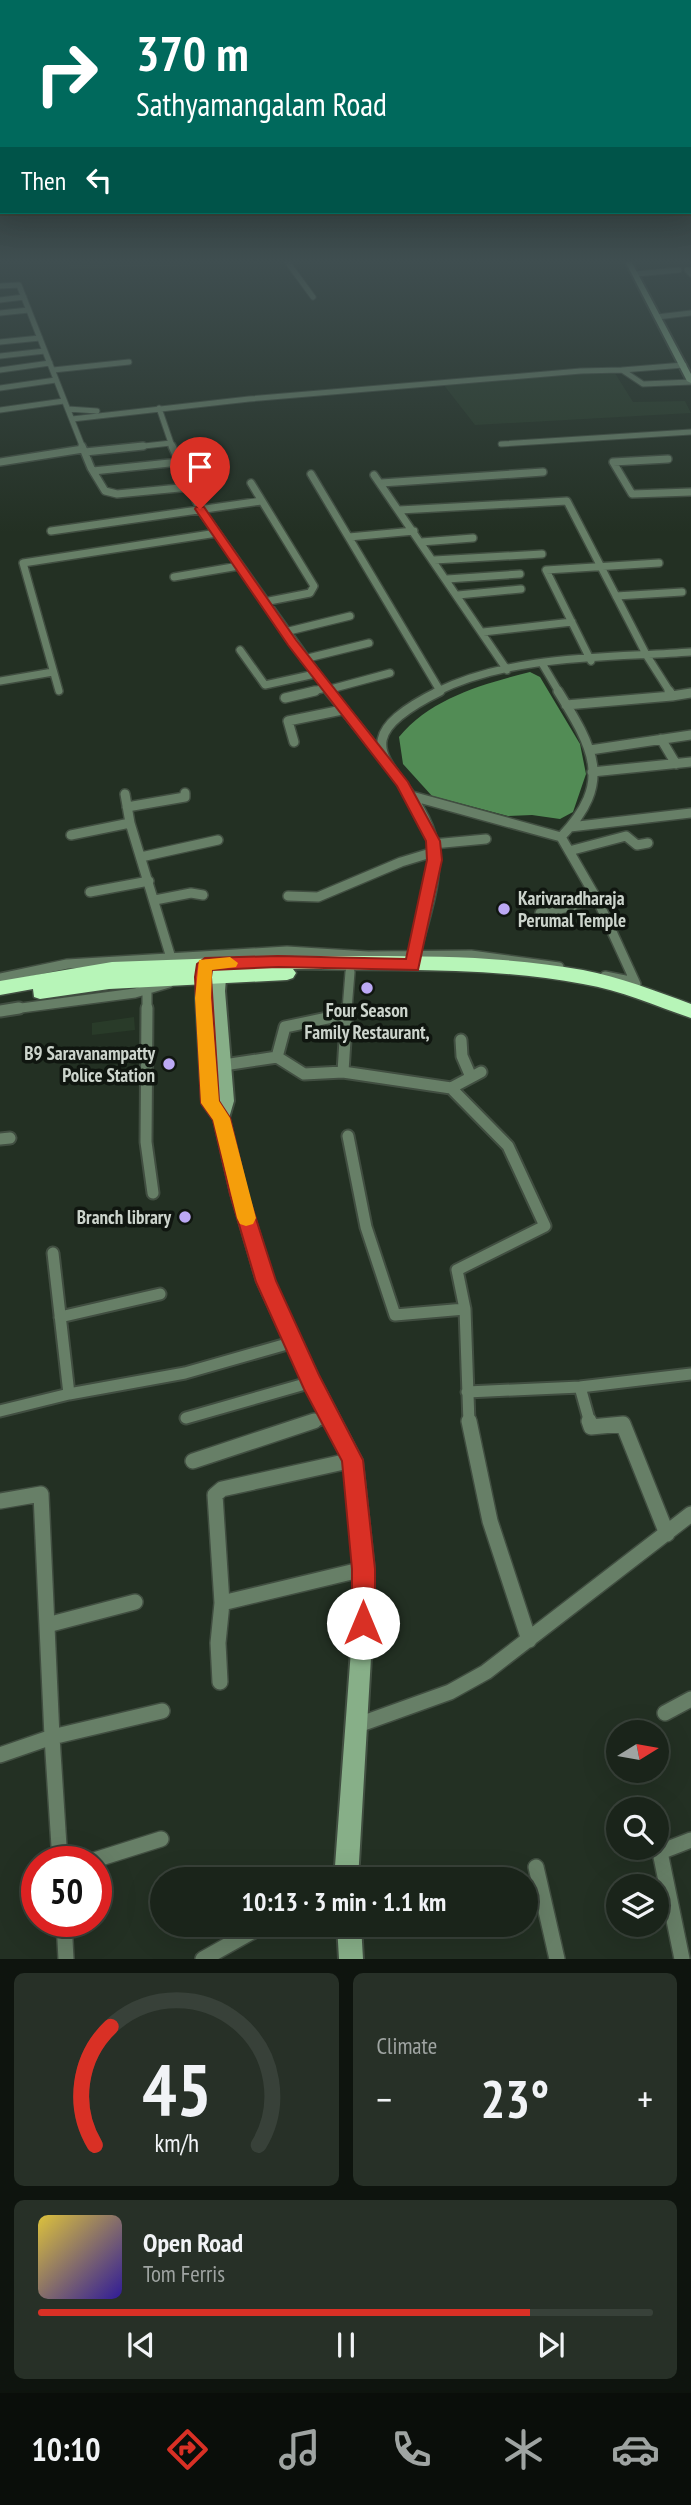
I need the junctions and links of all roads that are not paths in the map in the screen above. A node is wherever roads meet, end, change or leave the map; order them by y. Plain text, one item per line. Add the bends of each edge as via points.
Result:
1 (676, 350) edge
2 (45, 351) joint
3 (0, 356) edge
4 (129, 362) dead end
5 (684, 365) junction
6 (51, 367) junction
7 (0, 370) edge
8 (622, 370) junction
9 (57, 380) junction
10 (691, 381) edge
11 (0, 388) edge
12 (64, 401) junction
13 (159, 408) junction
14 (68, 409) junction
15 (0, 410) edge
16 (115, 412) junction
17 (72, 419) junction
18 (691, 432) edge
19 (171, 443) junction
20 (501, 444) dead end
21 (84, 450) junction
22 (668, 459) dead end
23 (0, 462) edge
24 (179, 462) junction
25 (93, 471) junction
26 (543, 472) dead end
27 (311, 474) dead end
28 (374, 475) dead end
29 (251, 483) dead end
30 (381, 483) junction
31 (190, 487) junction
32 (691, 492) edge
33 (261, 501) junction
34 (200, 509) junction
35 (399, 510) junction
36 (51, 531) dead end
37 (414, 531) junction
38 (217, 533) junction
39 (349, 537) junction
40 (473, 538) dead end
41 (421, 542) junction
42 (541, 554) dead end
43 (434, 560) junction
44 (659, 563) dead end
45 (239, 566) junction
46 (601, 567) junction
47 (520, 573) dead end
48 (174, 577) dead end
49 (447, 579) junction
50 (521, 589) dead end
51 (682, 592) dead end
52 (458, 595) junction
53 (617, 596) junction
54 (264, 602) junction
55 (350, 616) dead end
56 (572, 622) junction
57 (285, 632) junction
58 (483, 632) junction
59 (369, 643) dead end
60 (240, 650) dead end
61 (691, 652) edge
62 (647, 656) junction
63 (304, 659) junction
64 (592, 660) junction
65 (543, 665) junction
66 (507, 670) junction
67 (53, 672) junction
68 (390, 673) dead end
69 (315, 674) junction
70 (0, 681) edge
71 (439, 688) junction
72 (327, 689) junction
73 (59, 691) dead end
74 (691, 694) edge
75 (672, 695) junction
76 (285, 698) dead end
77 (566, 705) junction
78 (342, 710) junction
79 (691, 735) edge
80 (661, 739) junction
81 (294, 742) dead end
82 (590, 750) junction
83 (383, 758) junction
84 (691, 762) edge
85 (676, 764) junction
86 (592, 772) junction
87 (186, 793) dead end
88 (125, 794) dead end
89 (408, 795) junction
90 (127, 807) junction
91 (691, 813) edge
92 (130, 823) junction
93 (570, 827) junction
94 (71, 835) dead end
95 (561, 837) junction
96 (486, 839) dead end
97 (218, 840) dead end
98 (648, 843) dead end
99 (434, 848) junction
100 (569, 850) junction
101 (141, 857) junction
102 (149, 881) junction
103 (90, 892) dead end
104 (203, 895) dead end
105 (288, 896) dead end
106 (155, 900) junction
107 (598, 901) junction
108 (540, 913) dead end
109 (171, 958) junction
110 (413, 960) junction
111 (207, 972) junction
112 (350, 972) junction
113 (0, 978) edge
114 (637, 987) junction
115 (0, 988) edge
116 (147, 989) junction
117 (0, 999) edge
118 (0, 1011) edge
119 (691, 1011) edge
120 (346, 1014) junction
121 (691, 1022) edge
122 (461, 1040) dead end
123 (277, 1057) junction
124 (223, 1065) junction
125 (343, 1072) junction
126 (451, 1088) junction
127 (221, 1118) junction
128 (348, 1136) dead end
129 (153, 1194) dead end
130 (53, 1253) dead end
131 (160, 1294) dead end
132 (466, 1309) junction
133 (60, 1317) junction
134 (293, 1342) junction
135 (691, 1374) edge
136 (312, 1382) junction
137 (580, 1387) junction
138 (467, 1392) junction
139 (69, 1394) junction
140 (0, 1411) edge
141 (331, 1416) junction
142 (186, 1418) dead end
143 (353, 1460) junction
144 (193, 1461) dead end
145 (0, 1501) edge
146 (691, 1514) edge
147 (667, 1534) junction
148 (363, 1569) junction
149 (135, 1602) dead end
150 (222, 1603) junction
151 (47, 1625) junction
152 (529, 1640) junction
153 (220, 1682) dead end
154 (691, 1699) edge
155 (162, 1711) dead end
156 (665, 1713) dead end
157 (358, 1725) junction
158 (52, 1737) junction
159 (0, 1755) edge
160 (162, 1839) dead end
161 (691, 1840) edge
162 (59, 1846) edge
163 (112, 1855) edge
164 (347, 1867) edge
165 (538, 1876) edge
166 (65, 1937) edge
167 (242, 1937) edge
168 (350, 1937) edge
169 (66, 1959) edge
170 (203, 1959) edge
171 (351, 1959) edge
172 (557, 1959) edge
173 (682, 1959) edge

1 - 5 main road
2 - 3 street
2 - 6 street
4 - 6 street
5 - 8 street
5 - 10 main road
6 - 7 street
6 - 9 street
8 - 10 street via 643,384
8 - 13 street
9 - 11 street
9 - 12 street
12 - 14 street
12 - 15 street
13 - 16 street
13 - 19 street
14 - 16 street
14 - 17 street
16 - 17 street
17 - 21 street
18 - 20 street
19 - 21 street
19 - 24 street
21 - 23 street
21 - 25 street
22 - 32 street via 613,462 632,494
24 - 25 street
24 - 31 street
25 - 31 street via 105,491 117,494
26 - 30 street
27 - 39 street
28 - 30 street
29 - 33 street
30 - 35 street
31 - 34 street
33 - 34 street
33 - 54 street via 314,586 310,593
34 - 36 street
34 - 38 street
35 - 37 street
35 - 46 street via 567,501
37 - 39 street
37 - 41 street
38 - 45 street
38 - 67 street via 23,563
39 - 71 street
40 - 41 street
41 - 43 street
42 - 43 street
43 - 49 street
44 - 46 street
45 - 48 street
45 - 54 street
46 - 53 street
46 - 56 street via 546,570
47 - 49 street
49 - 52 street
50 - 52 street
51 - 53 street
52 - 58 street
53 - 62 street
54 - 57 street
55 - 57 street
56 - 58 street
56 - 64 street
57 - 63 street
58 - 66 street
59 - 63 street
60 - 69 street via 265,685
61 - 62 street
62 - 64 street
62 - 75 street
63 - 69 street
64 - 65 street
65 - 66 street
65 - 77 street
66 - 71 street
67 - 70 street
67 - 73 street
68 - 72 street
69 - 72 street
71 - 83 street via 398,713 386,730
72 - 76 street
72 - 78 street
74 - 75 street
75 - 77 street
77 - 82 street
78 - 81 street via 288,721
78 - 83 street
79 - 80 street
80 - 82 street
80 - 85 street
82 - 86 street
83 - 89 street
84 - 85 street
85 - 86 street
86 - 93 street via 593,790
87 - 90 street via 185,797
88 - 90 street
89 - 95 street
89 - 99 street
90 - 92 street
91 - 93 street
92 - 94 street
92 - 101 street
93 - 95 street
95 - 100 street
96 - 99 street
97 - 101 street
98 - 100 street via 637,845 626,836
99 - 105 street via 318,897
99 - 110 street
100 - 107 street
101 - 102 street
102 - 103 street
102 - 106 street
104 - 106 street
106 - 109 street
107 - 108 street
107 - 114 street
109 - 110 street via 287,951
109 - 113 street via 67,964
110 - 111 highway via 278,962
110 - 114 highway via 584,977
111 - 112 highway
111 - 115 highway via 111,969
111 - 116 street
111 - 117 highway
111 - 124 main road via 218,991
111 - 127 main road via 210,1103
112 - 120 street
112 - 121 highway via 491,977 598,992
114 - 119 highway
116 - 118 street
116 - 129 street via 146,1142
120 - 123 street via 285,1027
120 - 125 street
122 - 126 street via 462,1056 476,1075
123 - 124 street
123 - 125 street via 304,1074
124 - 127 main road via 226,1101
125 - 126 street
126 - 132 street via 508,1146 545,1226 457,1270
127 - 134 main road via 262,1269
128 - 132 street via 366,1227 395,1315
130 - 133 street
131 - 133 street
132 - 138 street
133 - 139 street
134 - 136 main road
134 - 139 street via 185,1373
135 - 137 street
136 - 141 main road
136 - 142 street
137 - 138 street
137 - 147 street via 592,1427 623,1424
138 - 152 street via 468,1419 490,1521
139 - 140 street
141 - 143 main road
141 - 144 street
143 - 148 main road
143 - 150 street via 222,1489 215,1495
145 - 151 street via 41,1494
146 - 147 street
147 - 152 street
148 - 150 street
148 - 157 main road
149 - 151 street
150 - 153 street
151 - 158 street
152 - 157 street via 450,1692
154 - 156 street
155 - 158 street
157 - 164 main road
158 - 159 street
158 - 162 street
160 - 163 street
161 - 173 street via 660,1853
165 - 172 street
166 - 169 street
167 - 170 street
168 - 171 main road

